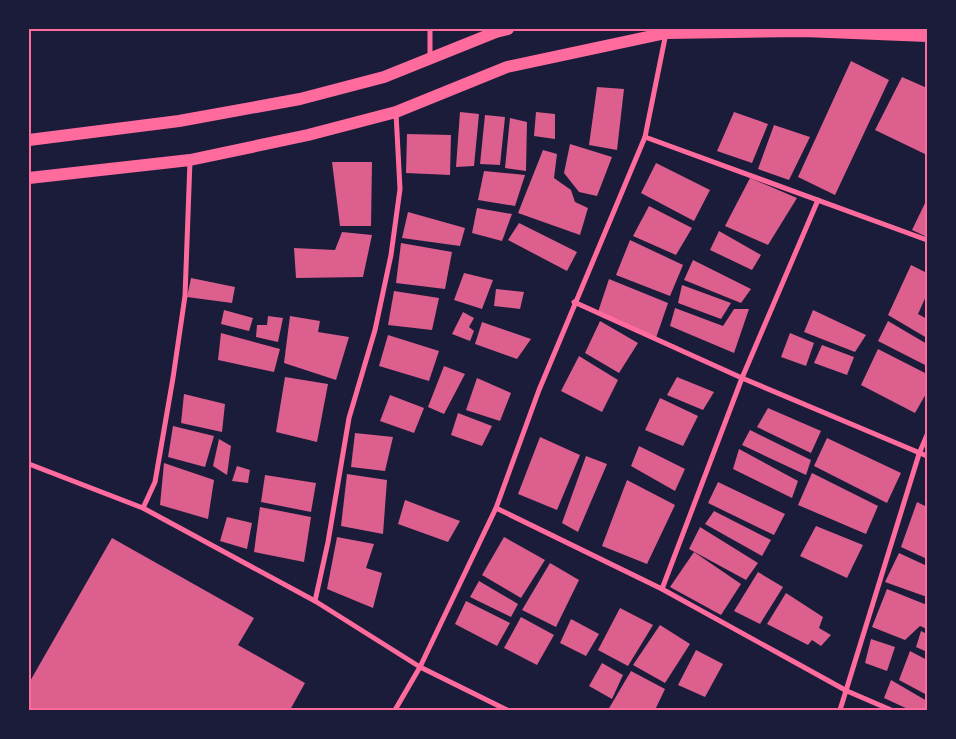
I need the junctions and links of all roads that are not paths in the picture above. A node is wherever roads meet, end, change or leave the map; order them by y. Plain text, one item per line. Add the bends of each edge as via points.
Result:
1 (430, 29) edge
2 (508, 29) edge
3 (804, 30) edge
4 (666, 33) junction
5 (927, 36) edge
6 (430, 58) junction
7 (396, 112) junction
8 (645, 137) junction
9 (29, 140) edge
10 (190, 160) junction
11 (29, 178) edge
12 (818, 200) junction
13 (927, 240) edge
14 (574, 302) junction
15 (742, 378) junction
16 (927, 435) edge
17 (919, 454) junction
18 (927, 456) edge
19 (29, 464) edge
20 (143, 508) junction
21 (496, 508) junction
22 (662, 589) junction
23 (315, 601) junction
24 (420, 667) junction
25 (846, 690) junction
26 (395, 710) edge
27 (507, 710) edge
28 (840, 710) edge
29 (891, 710) edge

1 - 6 street
2 - 6 main road
3 - 4 main road
3 - 5 main road
4 - 7 main road via 507,67
4 - 8 street
6 - 9 main road via 384,77 300,99 178,121
7 - 10 main road
7 - 23 street via 400,189 391,255 375,330 349,418
8 - 12 street
8 - 14 street
10 - 11 main road
10 - 20 street via 185,296 174,378 155,482
12 - 13 street
12 - 15 street
14 - 15 street
14 - 21 street
15 - 17 street
15 - 22 street
16 - 17 street
17 - 18 street
17 - 25 street
19 - 20 street
20 - 23 street
21 - 22 street
21 - 24 street
22 - 25 street
23 - 24 street
24 - 26 street
24 - 27 street
25 - 28 street
25 - 29 street

